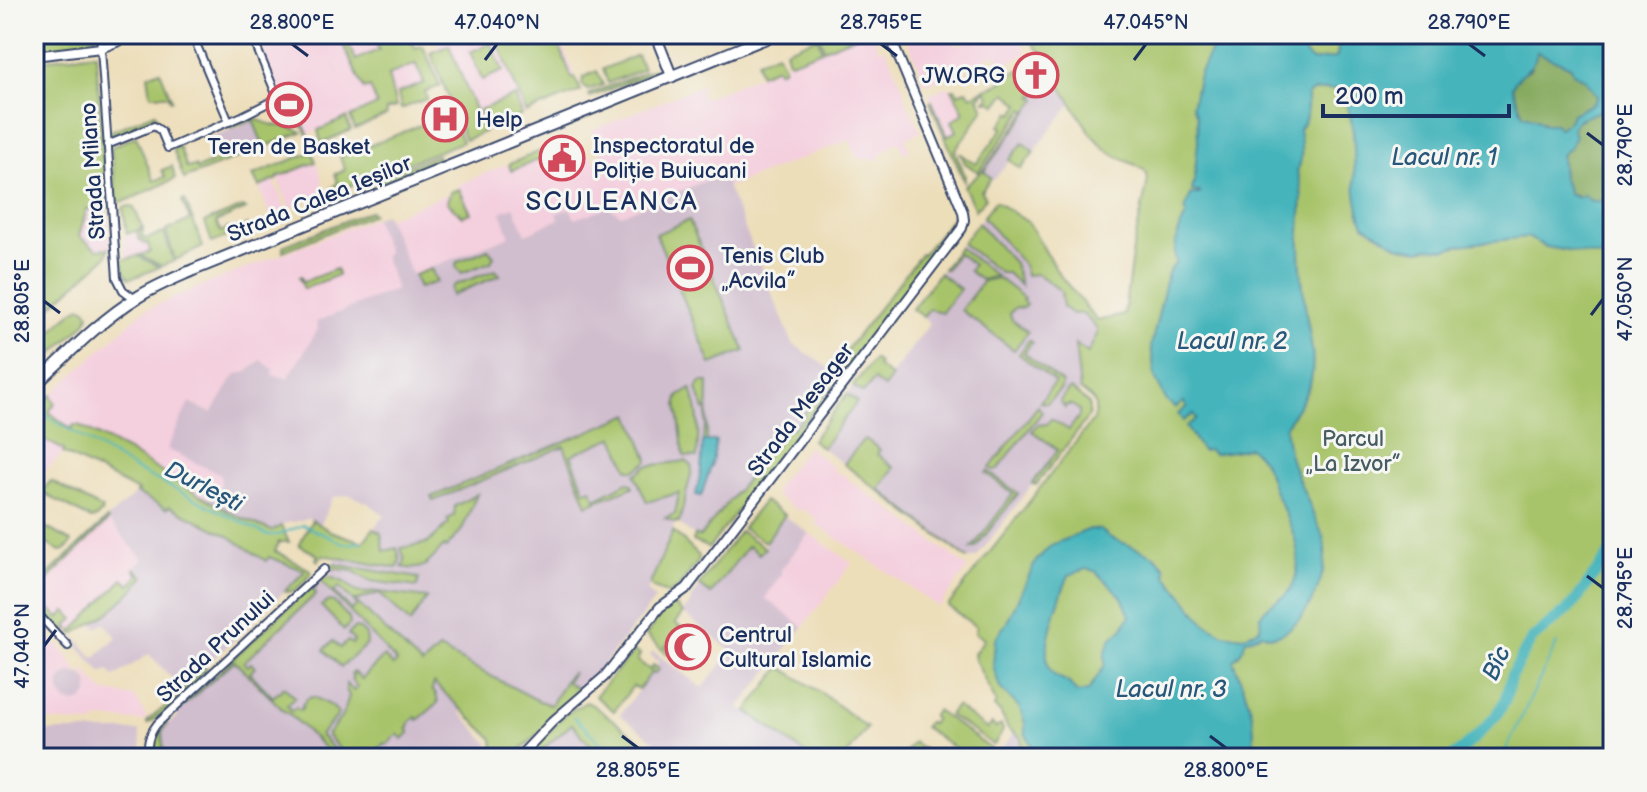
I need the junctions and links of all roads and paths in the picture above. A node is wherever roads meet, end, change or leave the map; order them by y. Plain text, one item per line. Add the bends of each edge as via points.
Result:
1 (100, 34) edge
2 (137, 34) edge
3 (192, 34) edge
4 (251, 34) edge
5 (655, 34) edge
6 (776, 34) edge
7 (889, 34) edge
8 (101, 48) junction
9 (34, 56) edge
10 (672, 77) junction
11 (229, 122) junction
12 (107, 145) junction
13 (135, 299) junction
14 (34, 386) edge
15 (324, 569) dead end
16 (34, 610) edge
17 (68, 646) dead end
18 (148, 758) edge
19 (518, 758) edge

1 - 8 street, Strada Milano
2 - 8 street
3 - 11 street
4 - 11 street via 277,96
5 - 10 main road
6 - 10 main road, Strada Calea Ieșilor
7 - 19 street, Strada Mesager via 963,212 962,228 687,588 660,607 604,677
8 - 9 street
8 - 12 street, Strada Milano
10 - 13 main road, Strada Calea Ieșilor via 193,270
11 - 12 street via 168,148 154,126
12 - 13 street, Strada Milano via 117,278
13 - 14 main road, Strada Calea Ieșilor
15 - 18 street, Strada Prunului via 157,724 150,734
16 - 17 street

